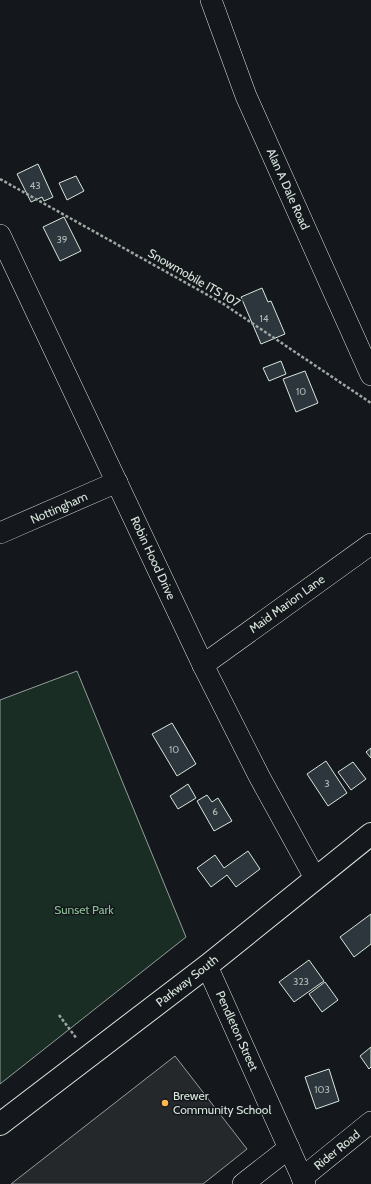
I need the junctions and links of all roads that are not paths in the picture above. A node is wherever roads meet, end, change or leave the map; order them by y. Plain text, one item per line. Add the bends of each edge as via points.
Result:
1 (211, 0) edge
2 (0, 234) edge
3 (371, 375) edge
4 (117, 482) junction
5 (0, 534) edge
6 (371, 544) edge
7 (203, 665) junction
8 (371, 834) edge
9 (315, 878) junction
10 (207, 966) junction
11 (1, 1121) edge
12 (371, 1122) edge
13 (289, 1148) junction
14 (304, 1181) edge
15 (243, 1184) edge

1 - 3 street, Alan A Dale Road via 246,96
2 - 4 street, Robin Hood Drive
4 - 5 street, Nottingham
4 - 7 street, Robin Hood Drive
6 - 7 street, Maid Marion Lane
7 - 9 street, Robin Hood Drive via 259,776
8 - 9 main road, Parkway South
9 - 10 main road, Parkway South
10 - 11 main road, Parkway South
10 - 13 street, Pendleton Street
12 - 14 street, Rider Road
13 - 14 street, Pendleton Street
13 - 15 street

